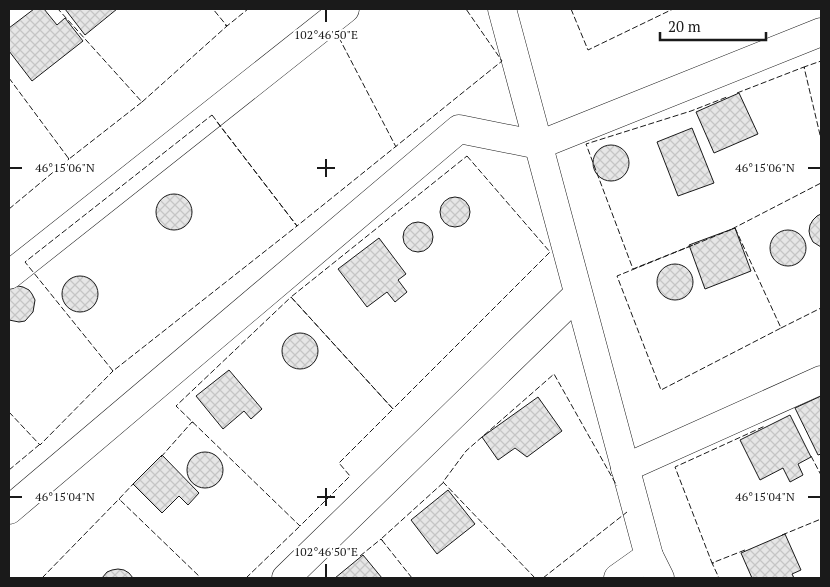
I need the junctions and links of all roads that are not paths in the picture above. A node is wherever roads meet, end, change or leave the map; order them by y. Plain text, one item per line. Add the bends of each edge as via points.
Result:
1 (345, 9) edge
2 (502, 9) edge
3 (821, 32) edge
4 (539, 145) junction
5 (9, 275) edge
6 (578, 294) junction
7 (821, 380) edge
8 (625, 468) junction
9 (9, 510) edge
10 (654, 567) edge
11 (286, 578) edge
12 (618, 578) edge

1 - 5 street
2 - 4 street
3 - 4 street
4 - 6 street
4 - 9 street via 459,129
6 - 8 street
6 - 11 street
7 - 8 street
8 - 10 street
10 - 12 street

